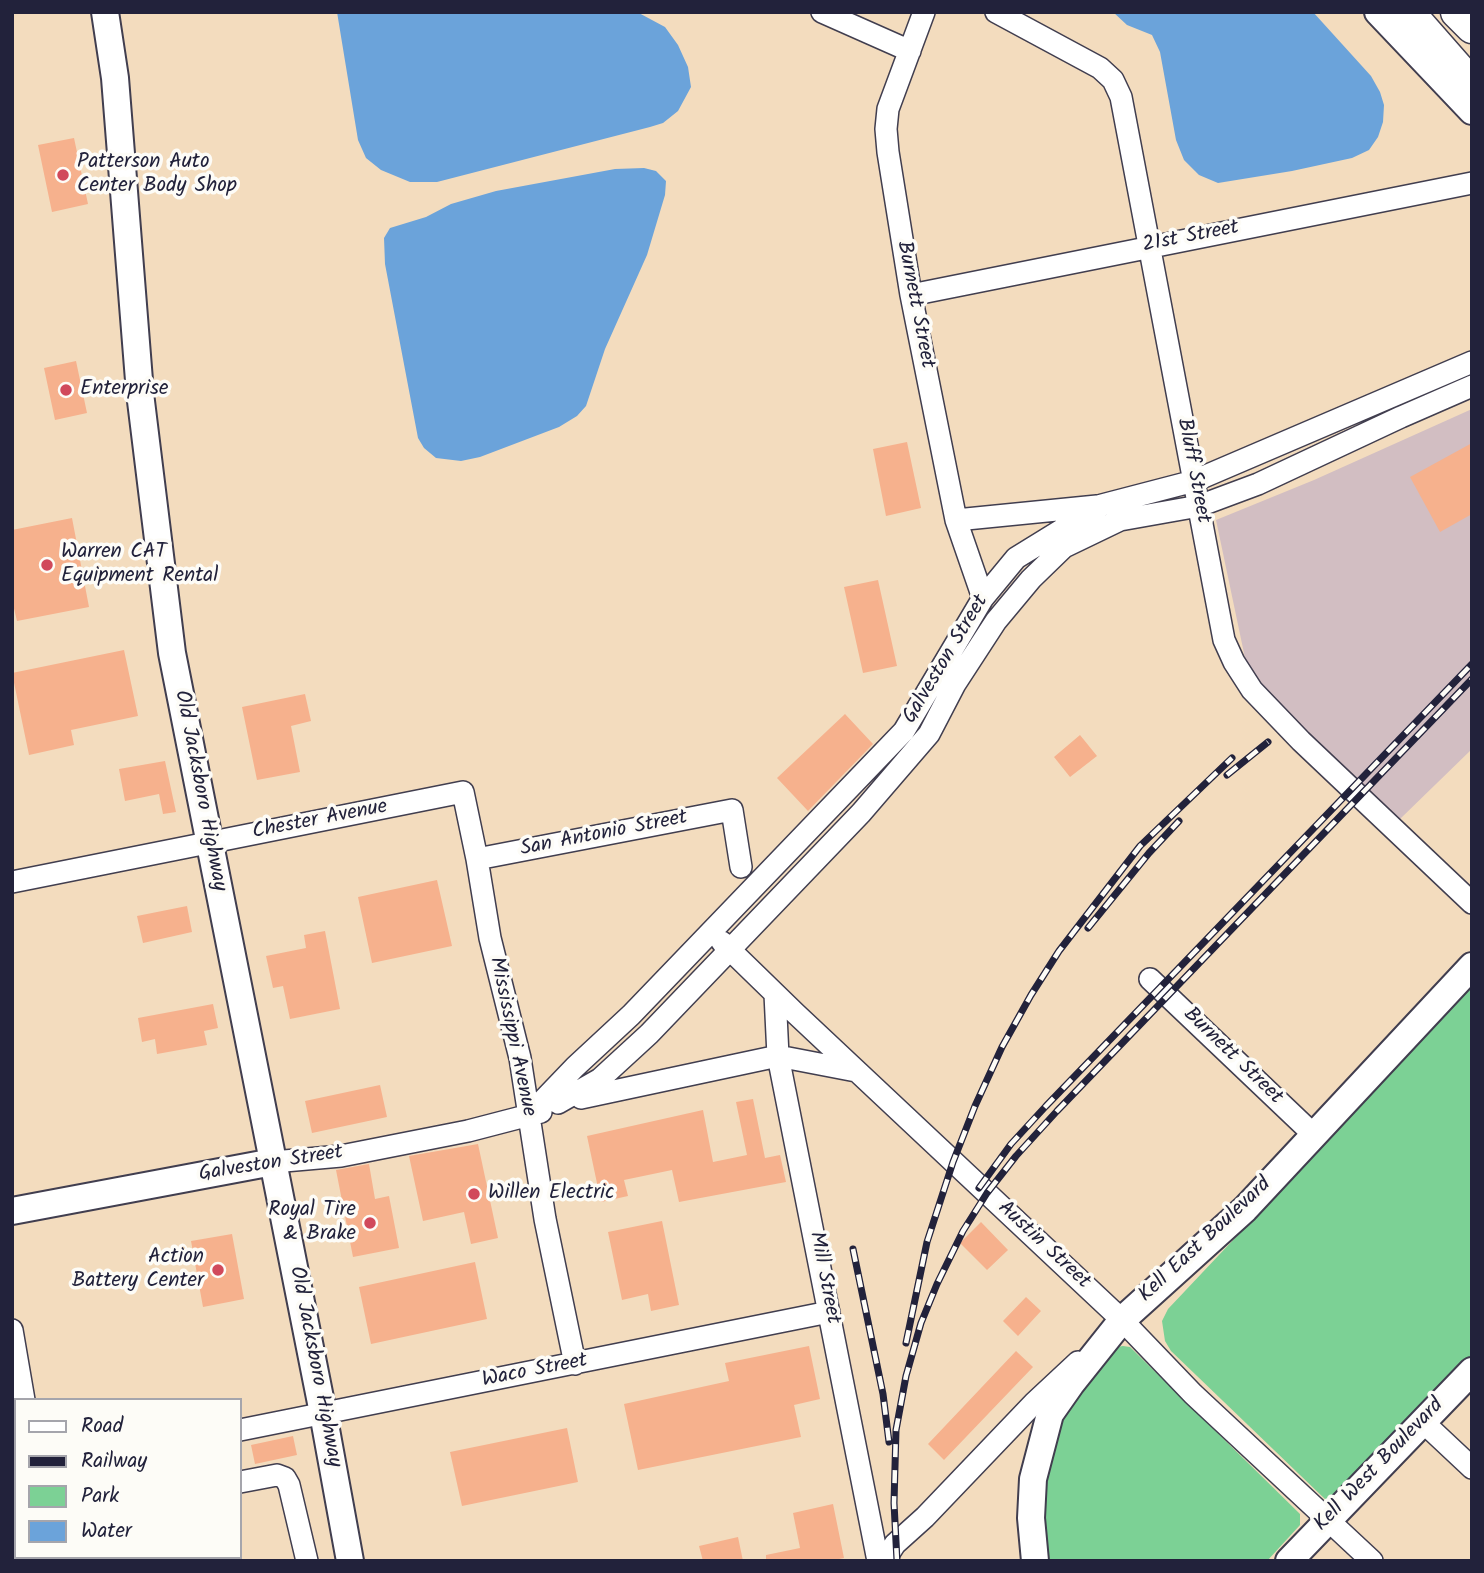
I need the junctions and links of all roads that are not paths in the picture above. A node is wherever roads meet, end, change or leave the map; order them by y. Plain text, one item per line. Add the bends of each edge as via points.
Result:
1 (105, 12) edge
2 (822, 12) edge
3 (924, 12) edge
4 (996, 12) edge
5 (1378, 12) edge
6 (1408, 12) edge
7 (1457, 12) edge
8 (1472, 27) edge
9 (909, 51) junction
10 (1472, 85) edge
11 (1472, 111) edge
12 (1472, 183) edge
13 (1148, 246) junction
14 (911, 295) junction
15 (1472, 362) edge
16 (1472, 386) edge
17 (1194, 481) junction
18 (1102, 505) junction
19 (1199, 506) junction
20 (956, 520) junction
21 (983, 598) junction
22 (463, 792) joint
23 (209, 842) junction
24 (477, 859) junction
25 (741, 867) dead end
26 (12, 882) edge
27 (1472, 903) edge
28 (712, 933) junction
29 (731, 950) junction
30 (1472, 966) edge
31 (1150, 979) dead end
32 (775, 994) junction
33 (778, 1056) junction
34 (856, 1071) junction
35 (558, 1104) junction
36 (528, 1116) junction
37 (1314, 1136) junction
38 (273, 1162) junction
39 (12, 1211) edge
40 (829, 1312) junction
41 (1122, 1320) junction
42 (12, 1330) edge
43 (575, 1364) junction
44 (1472, 1371) edge
45 (24, 1398) edge
46 (323, 1413) junction
47 (1423, 1422) junction
48 (242, 1430) edge
49 (1472, 1468) edge
50 (242, 1482) edge
51 (1329, 1519) junction
52 (307, 1561) edge
53 (350, 1561) edge
54 (878, 1561) edge
55 (884, 1561) edge
56 (1035, 1561) edge
57 (1289, 1561) edge
58 (1373, 1561) edge

1 - 23 main road, Old Jacksboro Highway via 116,78 140,393 158,549 172,653
2 - 9 street
3 - 9 street, Burnett Street
4 - 13 street, Bluff Street via 1100,68 1113,80 1121,97
5 - 11 main road
6 - 10 highway
7 - 8 highway
9 - 14 street, Burnett Street via 886,129
12 - 13 street, 21st Street
13 - 14 street, 21st Street
13 - 17 street, Bluff Street
14 - 20 street, Burnett Street
15 - 17 street, Galveston Street
16 - 19 street, Galveston Street via 1258,484
17 - 18 street, Galveston Street
17 - 19 street, Bluff Street
18 - 20 street
18 - 21 street, Galveston Street via 1016,558
19 - 27 street, Bluff Street via 1224,640 1243,677 1301,741
19 - 29 street, Galveston Street via 1119,520 1064,547 996,621 929,734
20 - 21 street, Burnett Street
21 - 28 street, Galveston Street via 904,731
22 - 23 street, Chester Avenue
22 - 24 street, Mississippi Avenue
23 - 26 street, Chester Avenue
23 - 38 main road, Old Jacksboro Highway
24 - 25 street, San Antonio Street via 732,810
24 - 36 street, Mississippi Avenue
28 - 29 street, Austin Street
28 - 36 street, Galveston Street
29 - 32 street, Austin Street
29 - 35 street, Galveston Street via 600,1079
30 - 37 main road, Kell East Boulevard
31 - 37 street, Burnett Street
32 - 33 street, Mill Street
32 - 34 street, Austin Street
33 - 34 street, Galveston Street
33 - 35 street, Galveston Street
33 - 40 street, Mill Street
34 - 41 street, Austin Street
35 - 36 street, Galveston Street
36 - 38 street, Galveston Street via 341,1156
36 - 43 street, Mississippi Avenue
37 - 41 main road, Kell East Boulevard via 1245,1209
38 - 39 main road, Galveston Street
38 - 46 main road, Old Jacksboro Highway
40 - 43 street, Waco Street
40 - 54 street, Mill Street
41 - 51 street, Austin Street via 1193,1394
41 - 55 street via 1034,1403 895,1544
41 - 56 main road, Kell East Boulevard via 1050,1414 1033,1479
42 - 45 street
43 - 46 street, Waco Street
44 - 47 main road, Kell West Boulevard
46 - 48 street, Waco Street
46 - 53 main road, Old Jacksboro Highway
47 - 49 street
47 - 51 main road, Kell West Boulevard
50 - 52 street via 278,1475 285,1478
51 - 57 main road, Kell West Boulevard
51 - 58 street, Austin Street

